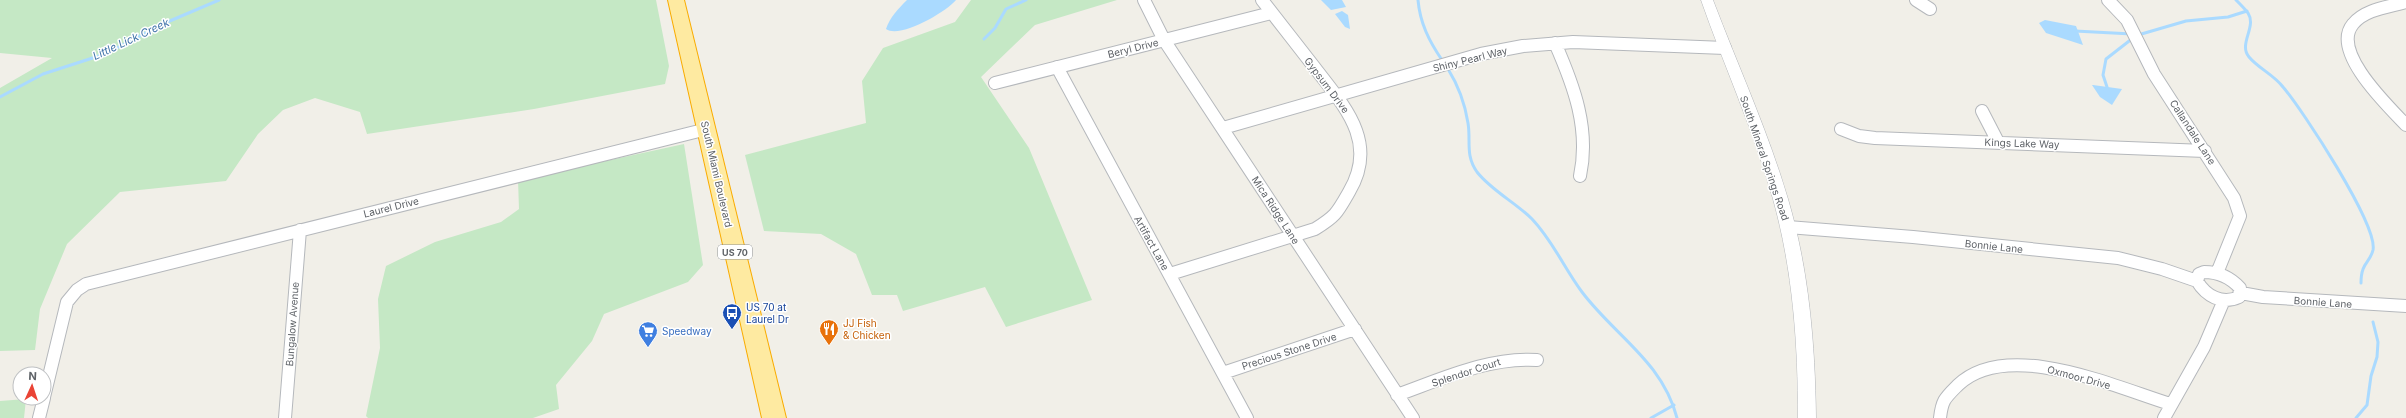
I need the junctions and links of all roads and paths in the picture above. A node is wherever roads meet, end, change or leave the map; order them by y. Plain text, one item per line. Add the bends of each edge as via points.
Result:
1 (676, 0) edge
2 (1144, 0) edge
3 (1262, 0) edge
4 (1707, 0) edge
5 (1916, 0) edge
6 (2108, 0) edge
7 (2406, 2) edge
8 (1930, 9) dead end
9 (1271, 13) junction
10 (1164, 40) junction
11 (1556, 43) junction
12 (1725, 48) junction
13 (1057, 67) junction
14 (995, 83) dead end
15 (1336, 95) junction
16 (1982, 111) dead end
17 (2406, 125) edge
18 (1223, 128) junction
19 (707, 129) junction
20 (1841, 129) dead end
21 (1998, 142) junction
22 (2205, 151) junction
23 (1580, 176) dead end
24 (1788, 227) junction
25 (300, 230) junction
26 (1294, 237) junction
27 (2217, 272) junction
28 (1170, 274) junction
29 (2197, 281) junction
30 (2241, 293) junction
31 (2224, 300) junction
32 (2406, 306) edge
33 (1354, 330) junction
34 (1537, 360) dead end
35 (52, 366) edge
36 (1223, 373) junction
37 (1397, 395) junction
38 (2170, 404) junction
39 (42, 406) edge
40 (39, 418) edge
41 (285, 418) edge
42 (774, 418) edge
43 (1247, 418) edge
44 (1413, 418) edge
45 (1807, 418) edge
46 (1940, 418) edge
47 (2164, 418) edge

1 - 19 highway, South Miami Boulevard / US 70
2 - 10 street, Mica Ridge Lane
3 - 9 street, Gypsum Drive
4 - 12 street, South Mineral Springs Road
5 - 8 street
6 - 22 street, Callandale Lane via 2132,25 2143,55
7 - 17 street via 2372,12 2352,24 2346,37 2349,52 2360,72
9 - 10 street, Beryl Drive
9 - 15 street, Gypsum Drive
10 - 13 street, Beryl Drive
10 - 18 street, Mica Ridge Lane
11 - 12 street, Shiny Pearl Way
11 - 15 street, Shiny Pearl Way via 1481,54
11 - 23 street via 1572,83 1580,117 1584,148 1584,163
12 - 24 street, South Mineral Springs Road via 1771,171
13 - 14 street, Beryl Drive
13 - 28 street, Artifact Lane
15 - 18 street, Shiny Pearl Way
15 - 26 street, Gypsum Drive via 1349,112 1361,144 1357,179 1335,216 1315,229
16 - 21 street
18 - 26 street, Mica Ridge Lane
19 - 25 street, Laurel Drive
19 - 42 highway, South Miami Boulevard / US 70
20 - 21 street, Kings Lake Way via 1859,136 1875,138
21 - 22 street, Kings Lake Way
22 - 27 street, Callandale Lane via 2234,198 2240,216
24 - 29 street, Bonnie Lane via 2118,258
24 - 45 street, South Mineral Springs Road via 1796,263 1806,351
25 - 35 street, Laurel Drive via 97,280 77,290 67,302
25 - 41 street, Bungalow Avenue
26 - 28 street, Gypsum Drive
26 - 33 street, Mica Ridge Lane
27 - 29 street via 2204,272 2197,277
27 - 30 street via 2236,284
28 - 36 street, Artifact Lane
29 - 31 street via 2209,295
30 - 31 street via 2236,299
30 - 32 street, Bonnie Lane via 2264,297
31 - 38 street via 2204,347
33 - 36 street, Precious Stone Drive
33 - 37 street, Mica Ridge Lane
34 - 37 street, Splendor Court via 1521,358 1499,361
36 - 43 street, Artifact Lane
37 - 44 street, Mica Ridge Lane
38 - 46 street, Oxmoor Drive via 2061,370 2023,364 1997,367 1967,377 1942,401
38 - 47 street
39 - 40 street

